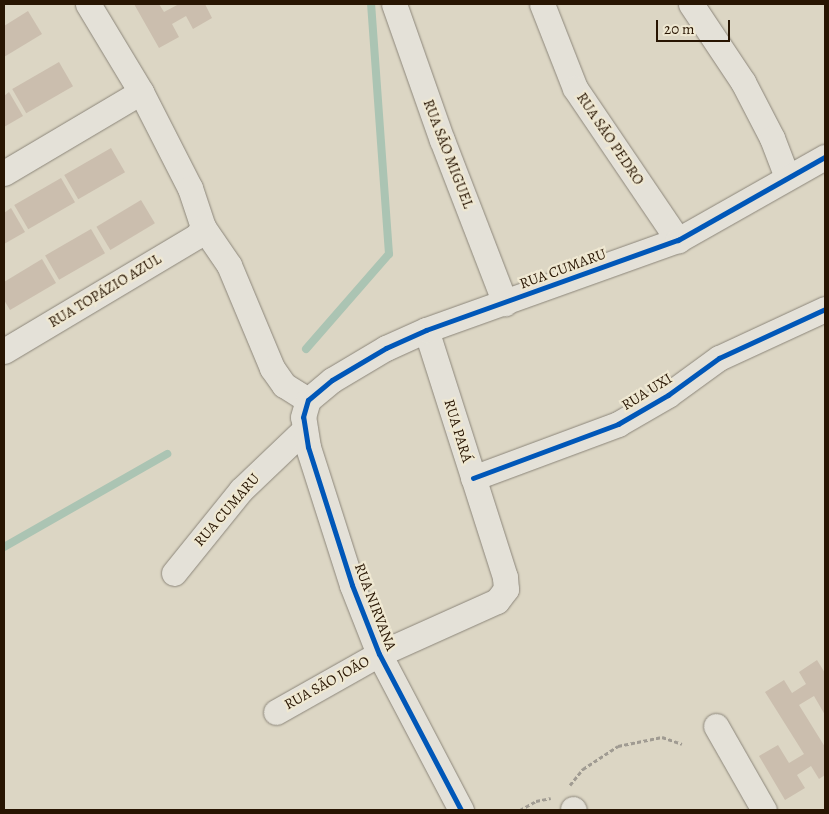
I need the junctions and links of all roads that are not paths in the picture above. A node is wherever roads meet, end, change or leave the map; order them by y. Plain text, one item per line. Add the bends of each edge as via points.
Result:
1 (88, 4) edge
2 (394, 4) edge
3 (542, 4) edge
4 (691, 4) edge
5 (141, 92) junction
6 (825, 157) edge
7 (4, 173) edge
8 (787, 177) junction
9 (203, 227) junction
10 (678, 240) junction
11 (505, 303) junction
12 (825, 309) edge
13 (426, 330) junction
14 (4, 350) edge
15 (308, 400) junction
16 (305, 429) junction
17 (472, 478) junction
18 (174, 573) dead end
19 (506, 589) joint
20 (379, 654) junction
21 (276, 712) dead end
22 (716, 726) dead end
23 (461, 810) edge
24 (764, 810) edge

1 - 5 street
2 - 11 street, RUA SÃO MIGUEL
3 - 10 street, RUA SÃO PEDRO via 575,88
4 - 8 street via 743,82 772,138
5 - 7 street
5 - 9 street via 190,188
6 - 8 street, RUA CUMARU
8 - 10 street, RUA CUMARU
9 - 14 street, RUA TOPÁZIO AZUL via 196,236
9 - 15 street via 229,265 272,368 284,385
10 - 11 street, RUA CUMARU
11 - 13 street, RUA CUMARU
12 - 17 street, RUA UXI via 719,358 668,395 618,424
13 - 15 street, RUA CUMARU via 368,358 332,380
13 - 17 street, RUA PARÁ
15 - 16 street, RUA NIRVANA via 304,408
16 - 18 street, RUA CUMARU via 241,490
16 - 20 street, RUA NIRVANA via 325,504
17 - 19 street, RUA PARÁ via 505,577
19 - 20 street, RUA SÃO JOÃO via 497,601
20 - 21 street, RUA SÃO JOÃO
20 - 23 street, RUA NIRVANA
22 - 24 street

